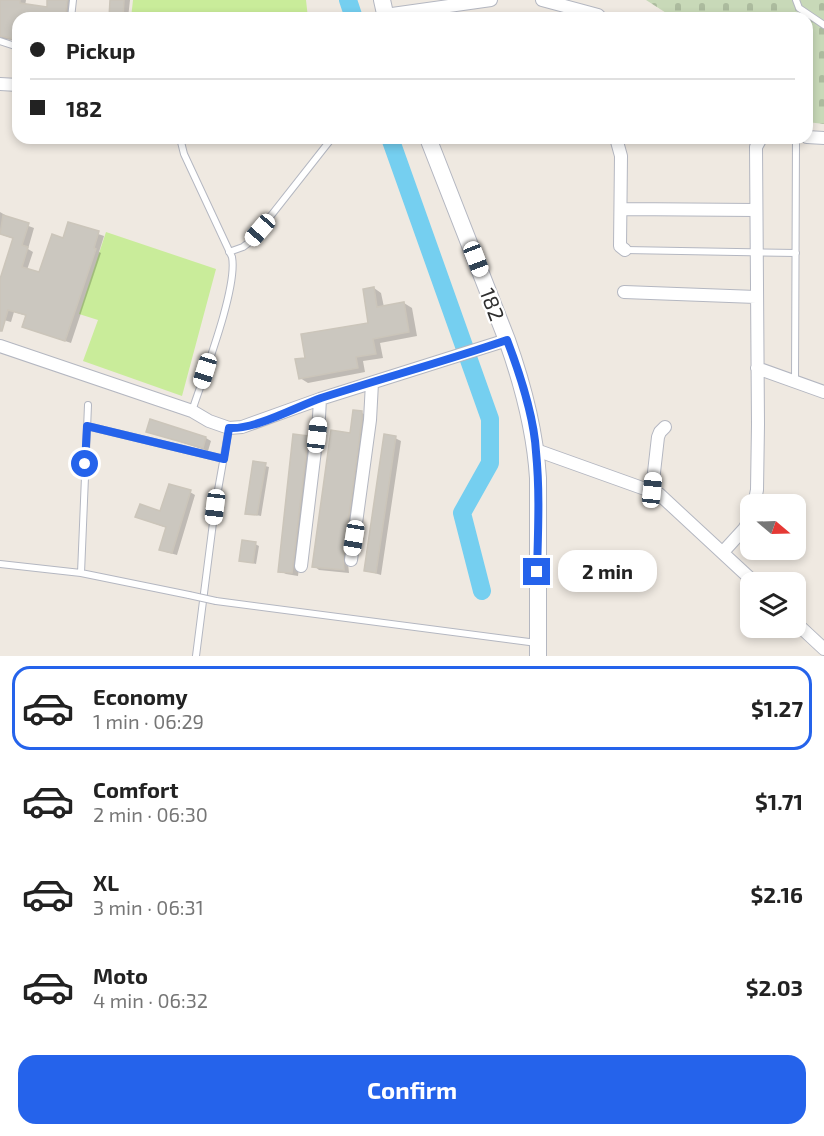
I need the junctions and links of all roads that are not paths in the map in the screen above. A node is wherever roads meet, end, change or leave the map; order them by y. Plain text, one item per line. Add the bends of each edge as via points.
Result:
1 (491, 0) edge
2 (542, 0) edge
3 (796, 0) edge
4 (384, 11) edge
5 (587, 12) edge
6 (804, 12) edge
7 (182, 144) edge
8 (327, 144) edge
9 (430, 144) edge
10 (618, 144) edge
11 (759, 144) edge
12 (796, 144) edge
13 (621, 209) junction
14 (756, 210) junction
15 (625, 250) joint
16 (229, 252) junction
17 (755, 253) junction
18 (796, 253) junction
19 (624, 292) dead end
20 (756, 297) junction
21 (507, 340) junction
22 (0, 346) edge
23 (757, 368) junction
24 (795, 382) junction
25 (372, 383) junction
26 (824, 392) edge
27 (320, 399) junction
28 (88, 405) dead end
29 (192, 411) junction
30 (87, 426) junction
31 (665, 426) dead end
32 (229, 428) junction
33 (536, 450) junction
34 (224, 459) junction
35 (652, 490) junction
36 (756, 494) edge
37 (740, 533) edge
38 (723, 552) junction
39 (351, 560) dead end
40 (0, 564) edge
41 (302, 566) dead end
42 (744, 572) edge
43 (81, 573) junction
44 (806, 631) edge
45 (822, 644) edge
46 (537, 650) edge
47 (196, 656) edge

1 - 4 street
2 - 5 street
3 - 6 lane
7 - 16 lane
8 - 16 lane via 251,241
9 - 21 street, 182
10 - 13 street
11 - 14 street
12 - 18 lane
13 - 14 street
13 - 15 street via 620,246
14 - 17 street
15 - 17 lane
16 - 29 lane via 233,277
17 - 18 lane
17 - 20 street
18 - 24 lane
19 - 20 street
20 - 23 street
21 - 25 street
21 - 33 street, 182
22 - 29 street
23 - 24 street
23 - 36 street
24 - 26 street
25 - 27 street
25 - 39 street
27 - 32 street via 259,422
27 - 41 street
28 - 30 lane
29 - 32 street
30 - 34 lane
30 - 43 lane
31 - 35 street via 658,437
32 - 34 lane
33 - 35 street
33 - 46 street, 182
34 - 47 lane
35 - 38 street
37 - 38 street
38 - 42 street
40 - 43 lane
43 - 46 lane, bridge via 216,601
44 - 45 street

